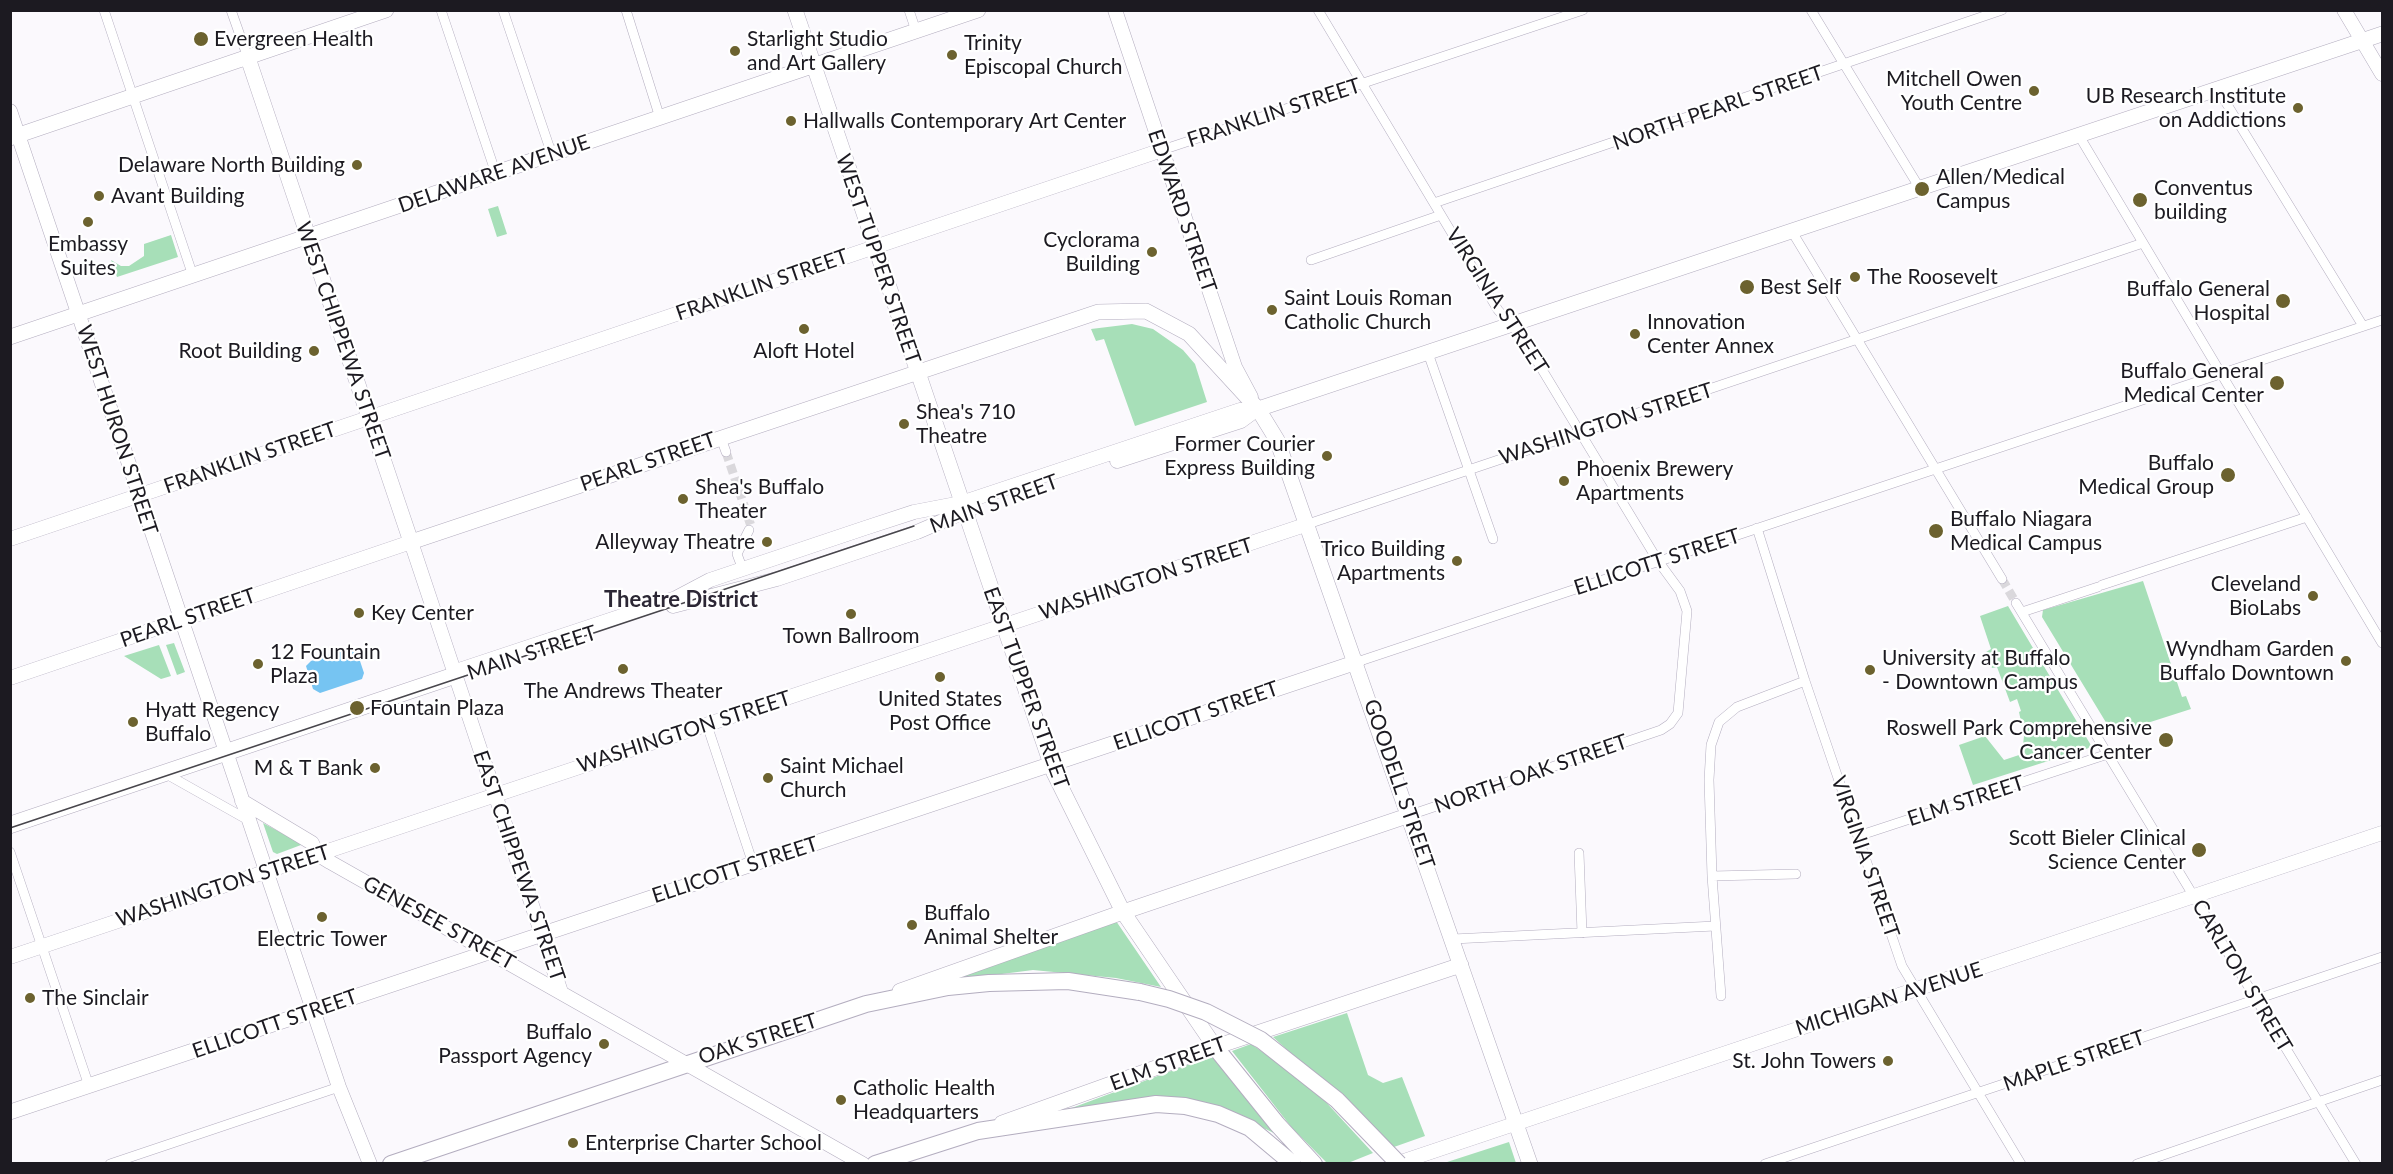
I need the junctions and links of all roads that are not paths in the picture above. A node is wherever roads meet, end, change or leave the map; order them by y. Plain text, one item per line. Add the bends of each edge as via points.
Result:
1 (104, 10) edge
2 (231, 10) edge
3 (386, 10) edge
4 (441, 10) edge
5 (503, 10) edge
6 (626, 10) edge
7 (795, 10) edge
8 (909, 10) edge
9 (978, 10) edge
10 (1115, 10) edge
11 (1318, 10) edge
12 (1583, 10) edge
13 (1811, 10) edge
14 (2002, 10) edge
15 (2344, 10) edge
16 (916, 31) junction
17 (2382, 34) edge
18 (2362, 40) junction
19 (248, 58) junction
20 (1845, 65) junction
21 (813, 66) junction
22 (2382, 74) edge
23 (1362, 84) junction
24 (2217, 88) junction
25 (133, 96) junction
26 (10, 111) edge
27 (660, 118) junction
28 (2078, 134) junction
29 (15, 136) edge
30 (1161, 150) junction
31 (552, 155) junction
32 (496, 174) junction
33 (1919, 187) junction
34 (1434, 203) junction
35 (1441, 215) junction
36 (1791, 230) junction
37 (309, 237) junction
38 (2143, 243) junction
39 (874, 247) junction
40 (1311, 260) dead end
41 (194, 276) junction
42 (79, 314) junction
43 (2382, 320) edge
44 (1511, 324) junction
45 (2362, 327) junction
46 (10, 337) edge
47 (1857, 340) junction
48 (1428, 353) junction
49 (916, 372) junction
50 (2221, 374) junction
51 (1258, 409) junction
52 (369, 417) junction
53 (1581, 432) junction
54 (1935, 469) junction
55 (1469, 470) junction
56 (139, 495) junction
57 (962, 507) junction
58 (2307, 517) junction
59 (1308, 524) junction
60 (1757, 528) junction
61 (749, 530) tunnel mouth
62 (10, 539) edge
63 (1493, 539) dead end
64 (411, 543) junction
65 (1658, 561) junction
66 (740, 562) dead end
67 (2002, 579) tunnel mouth
68 (2016, 603) tunnel mouth
69 (2022, 612) junction
70 (181, 620) junction
71 (1003, 626) junction
72 (2382, 643) edge
73 (1357, 662) junction
74 (454, 674) junction
75 (10, 678) edge
76 (1805, 681) junction
77 (707, 725) junction
78 (225, 751) junction
79 (2108, 754) junction
80 (1051, 764) junction
81 (168, 775) junction
82 (495, 795) junction
83 (242, 801) junction
84 (1410, 816) junction
85 (248, 820) junction
86 (10, 821) edge
87 (10, 829) edge
88 (2382, 833) edge
89 (1858, 836) junction
90 (10, 852) edge
91 (1579, 853) dead end
92 (317, 855) junction
93 (753, 864) junction
94 (266, 872) junction
95 (1796, 874) dead end
96 (1712, 876) junction
97 (2194, 897) junction
98 (1123, 912) junction
99 (1715, 926) junction
100 (1582, 933) junction
101 (542, 935) junction
102 (1453, 939) junction
103 (42, 946) junction
104 (490, 952) junction
105 (10, 957) edge
106 (2382, 957) edge
107 (1461, 964) junction
108 (1916, 990) junction
109 (561, 992) junction
110 (1721, 996) dead end
111 (2257, 999) junction
112 (866, 1004) junction
113 (313, 1011) junction
114 (1215, 1047) junction
115 (686, 1063) junction
116 (2382, 1080) edge
117 (90, 1086) junction
118 (339, 1087) junction
119 (1979, 1093) junction
120 (2319, 1102) junction
121 (10, 1112) edge
122 (1516, 1122) junction
123 (978, 1131) junction
124 (1287, 1158) edge
125 (110, 1164) edge
126 (370, 1164) edge
127 (391, 1164) edge
128 (863, 1164) edge
129 (875, 1164) edge
130 (1314, 1164) edge
131 (1397, 1164) edge
132 (1530, 1164) edge
133 (1765, 1164) edge
134 (2021, 1164) edge
135 (2137, 1164) edge
136 (2356, 1164) edge

1 - 25 street
2 - 19 street, WEST CHIPPEWA STREET
3 - 19 main road
4 - 32 street
5 - 31 street
6 - 27 street
7 - 21 main road, WEST TUPPER STREET
8 - 16 street
9 - 16 main road, DELAWARE AVENUE
10 - 30 street, EDWARD STREET
11 - 23 street, VIRGINIA STREET
12 - 23 street, FRANKLIN STREET
13 - 20 street
14 - 20 street, NORTH PEARL STREET
15 - 18 street
16 - 21 main road, DELAWARE AVENUE
17 - 18 main road
18 - 22 street
18 - 24 main road
19 - 25 main road
19 - 37 main road, WEST CHIPPEWA STREET
20 - 33 street
20 - 34 street, NORTH PEARL STREET
21 - 27 main road, DELAWARE AVENUE
21 - 39 main road, WEST TUPPER STREET
23 - 30 street, FRANKLIN STREET
23 - 34 street, VIRGINIA STREET
24 - 28 main road
24 - 45 street
25 - 29 main road
25 - 41 street
26 - 29 street, WEST HURON STREET
27 - 31 main road, DELAWARE AVENUE
28 - 33 main road
28 - 38 street
29 - 42 street, WEST HURON STREET
30 - 39 street, FRANKLIN STREET
30 - 51 street, EDWARD STREET via 1235,367
31 - 32 main road, DELAWARE AVENUE
32 - 37 main road, DELAWARE AVENUE
33 - 36 main road
34 - 35 street, VIRGINIA STREET
35 - 40 street
35 - 44 street, VIRGINIA STREET via 1498,310
36 - 44 main road
36 - 47 street
37 - 41 main road, DELAWARE AVENUE
37 - 52 main road, WEST CHIPPEWA STREET
38 - 47 street, WASHINGTON STREET
38 - 50 street
39 - 49 main road, WEST TUPPER STREET
39 - 52 street, FRANKLIN STREET
41 - 42 main road, DELAWARE AVENUE
42 - 46 main road, DELAWARE AVENUE
42 - 56 street, WEST HURON STREET
43 - 45 street, ELLICOTT STREET
44 - 48 main road
44 - 53 street, VIRGINIA STREET
45 - 50 street, ELLICOTT STREET
47 - 53 street, WASHINGTON STREET
47 - 54 street
48 - 51 main road
48 - 55 street
49 - 51 main road, PEARL STREET via 1098,312 1146,311 1189,334
49 - 57 main road, WEST TUPPER STREET
49 - 64 main road, PEARL STREET via 723,445
50 - 54 street, ELLICOTT STREET
50 - 58 street
51 - 57 street via 1240,410
51 - 59 main road, GOODELL STREET via 1277,440
52 - 56 street, FRANKLIN STREET
52 - 64 main road, WEST CHIPPEWA STREET
53 - 55 street, WASHINGTON STREET
53 - 65 street, VIRGINIA STREET
54 - 60 street, ELLICOTT STREET
54 - 67 street
55 - 59 street, WASHINGTON STREET
55 - 63 street
56 - 62 street, FRANKLIN STREET
56 - 70 street, WEST HURON STREET
57 - 71 main road, EAST TUPPER STREET
57 - 74 street, MAIN STREET via 917,532 777,579 679,604
57 - 74 street, MAIN STREET via 914,512 710,580 676,598
58 - 69 street
58 - 72 street
59 - 71 street, WASHINGTON STREET
59 - 73 main road, GOODELL STREET
60 - 65 street, ELLICOTT STREET
60 - 76 street, VIRGINIA STREET
61 - 66 street via 737,554
64 - 70 street, PEARL STREET
64 - 74 street, WEST CHIPPEWA STREET
65 - 73 street, ELLICOTT STREET
65 - 84 street, NORTH OAK STREET via 1680,591 1687,611 1678,713 1670,724 1651,734
68 - 69 street, CARLTON STREET
69 - 79 street, CARLTON STREET
70 - 75 street, PEARL STREET
70 - 78 street, WEST HURON STREET
71 - 77 street, WASHINGTON STREET
71 - 80 main road, EAST TUPPER STREET
73 - 80 main road, ELLICOTT STREET
73 - 84 main road, GOODELL STREET
74 - 78 street, MAIN STREET
74 - 82 street, EAST CHIPPEWA STREET
76 - 89 street, VIRGINIA STREET
76 - 96 street via 1737,707 1719,722 1711,745 1709,780
77 - 82 street, WASHINGTON STREET
77 - 93 street
78 - 81 street, MAIN STREET
78 - 83 street, WEST HURON STREET
78 - 86 street, MAIN STREET
79 - 89 street, ELM STREET
79 - 97 street, CARLTON STREET
80 - 93 main road, ELLICOTT STREET
80 - 98 main road, EAST TUPPER STREET
81 - 85 street
81 - 87 street, MAIN STREET
82 - 92 street, WASHINGTON STREET
82 - 101 street, EAST CHIPPEWA STREET
83 - 85 street, WEST HURON STREET
83 - 92 street, GENESEE STREET via 312,843
84 - 98 main road, NORTH OAK STREET
84 - 102 main road, GOODELL STREET
85 - 94 street, WEST HURON STREET
88 - 97 street, MICHIGAN AVENUE
89 - 108 street, VIRGINIA STREET via 1902,966
90 - 103 street
91 - 100 street
92 - 94 street, WASHINGTON STREET
92 - 104 street, GENESEE STREET
93 - 101 main road, ELLICOTT STREET
94 - 103 street, WASHINGTON STREET
94 - 113 street, WEST HURON STREET
95 - 96 street
96 - 99 street
97 - 108 street, MICHIGAN AVENUE
97 - 111 street, CARLTON STREET
98 - 112 main road, OAK STREET
98 - 114 main road, EAST TUPPER STREET
99 - 100 street
99 - 110 street
100 - 102 street
101 - 104 main road, ELLICOTT STREET
101 - 109 street, EAST CHIPPEWA STREET
102 - 107 main road, GOODELL STREET
103 - 105 street, WASHINGTON STREET
103 - 117 street
104 - 109 street, GENESEE STREET
104 - 113 main road, ELLICOTT STREET
106 - 111 street, MAPLE STREET
107 - 114 main road, ELM STREET
107 - 122 main road, GOODELL STREET
108 - 119 street, VIRGINIA STREET
108 - 122 street, MICHIGAN AVENUE
109 - 115 street, GENESEE STREET
111 - 119 street, MAPLE STREET
111 - 120 street, CARLTON STREET
112 - 115 highway, OAK STREET
112 - 131 highway, bridge via 948,987 1068,981 1169,999 1206,1012 1261,1040 1337,1100
113 - 117 main road, ELLICOTT STREET
113 - 118 street, WEST HURON STREET
114 - 123 main road, ELM STREET
114 - 130 highway
115 - 127 highway, OAK STREET
115 - 128 street, GENESEE STREET
116 - 120 street
117 - 121 main road, ELLICOTT STREET
118 - 125 street
118 - 126 street, WEST HURON STREET
119 - 133 street, MAPLE STREET
119 - 134 street, VIRGINIA STREET
120 - 135 street
120 - 136 street, CARLTON STREET
122 - 131 street, MICHIGAN AVENUE
122 - 132 main road, GOODELL STREET
123 - 124 highway via 1127,1107 1185,1106 1218,1114 1250,1128
123 - 129 highway, ELM STREET

